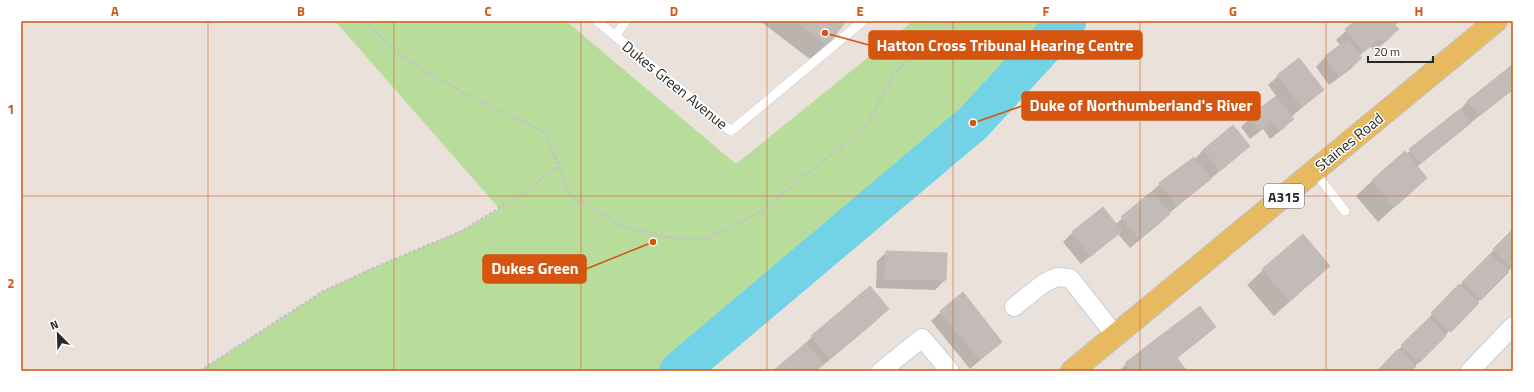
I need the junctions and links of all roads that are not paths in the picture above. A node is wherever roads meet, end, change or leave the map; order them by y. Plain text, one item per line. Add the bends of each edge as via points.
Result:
1 (597, 21) edge
2 (626, 21) edge
3 (863, 21) edge
4 (1496, 21) edge
5 (615, 36) junction
6 (1314, 171) junction
7 (1345, 211) dead end
8 (1014, 306) dead end
9 (1513, 326) edge
10 (1115, 335) junction
11 (881, 371) edge
12 (950, 371) edge
13 (1072, 371) edge
14 (1470, 371) edge

1 - 5 lane, Dukes Green Avenue
2 - 5 lane
3 - 5 lane, Dukes Green Avenue via 731,131
4 - 6 main road, Staines Road / A315
6 - 7 lane
6 - 10 main road, Staines Road / A315
8 - 10 street via 1044,283 1057,277 1070,278
9 - 14 street
10 - 13 main road, Staines Road / A315
11 - 12 street via 922,338

